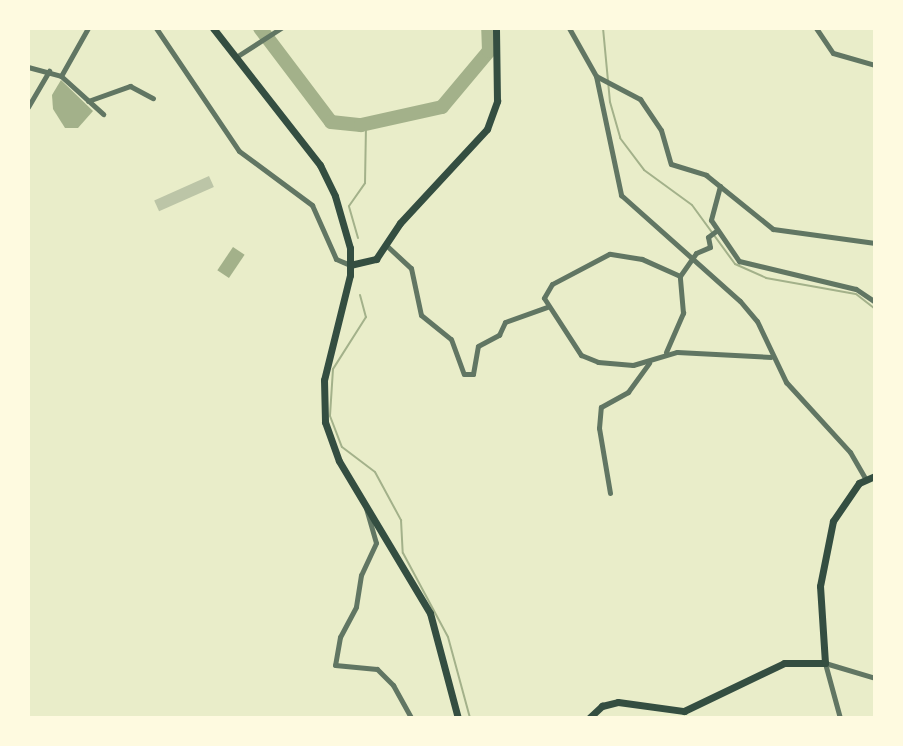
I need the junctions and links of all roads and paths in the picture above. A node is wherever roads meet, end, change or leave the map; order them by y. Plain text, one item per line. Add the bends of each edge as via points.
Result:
1 (88, 28) edge
2 (156, 28) edge
3 (213, 28) edge
4 (281, 28) edge
5 (496, 28) edge
6 (569, 28) edge
7 (816, 28) edge
8 (236, 57) junction
9 (875, 65) edge
10 (28, 67) edge
11 (49, 71) junction
12 (61, 76) junction
13 (599, 77) junction
14 (153, 98) dead end
15 (87, 101) junction
16 (28, 107) edge
17 (103, 114) dead end
18 (720, 186) junction
19 (714, 233) junction
20 (875, 243) edge
21 (386, 245) junction
22 (693, 256) junction
23 (350, 265) junction
24 (680, 276) junction
25 (875, 302) edge
26 (547, 307) junction
27 (666, 353) junction
28 (771, 357) junction
29 (649, 362) junction
30 (875, 476) edge
31 (865, 478) junction
32 (610, 493) dead end
33 (366, 507) junction
34 (825, 663) junction
35 (875, 678) edge
36 (411, 718) edge
37 (458, 718) edge
38 (589, 718) edge
39 (840, 718) edge

1 - 12 street
2 - 23 street via 239,151 312,205 336,259
3 - 8 main road
4 - 8 street
5 - 21 main road via 498,88 492,120
6 - 13 street
7 - 9 street via 833,53
8 - 23 main road via 320,165 344,223
10 - 11 street
11 - 12 street
11 - 16 street
12 - 15 street
13 - 18 street via 631,91 650,113 671,164 699,172
13 - 22 street via 621,195 641,218
14 - 15 street via 130,86
15 - 17 street
18 - 19 street via 710,214
18 - 20 street via 780,232
19 - 22 street via 710,247
19 - 25 street via 745,265 843,285
21 - 23 main road via 371,262
21 - 26 street via 411,268 421,315 451,339 464,374 473,374 478,346 499,335 505,322
22 - 24 street
22 - 28 street via 757,321
23 - 33 main road via 322,407 333,448
24 - 26 street via 642,259 599,256 545,289
24 - 27 street via 683,313
26 - 29 street via 588,359 621,366
27 - 28 street
27 - 29 street
28 - 31 street
29 - 32 street via 628,392 601,407 599,428
30 - 31 main road
31 - 34 main road via 833,521 820,586
33 - 36 street via 376,543 361,575 356,607 340,637 335,665 377,669 393,685
33 - 37 main road via 430,613
34 - 35 street
34 - 38 main road via 784,663 684,711 618,702 602,706
34 - 39 street

